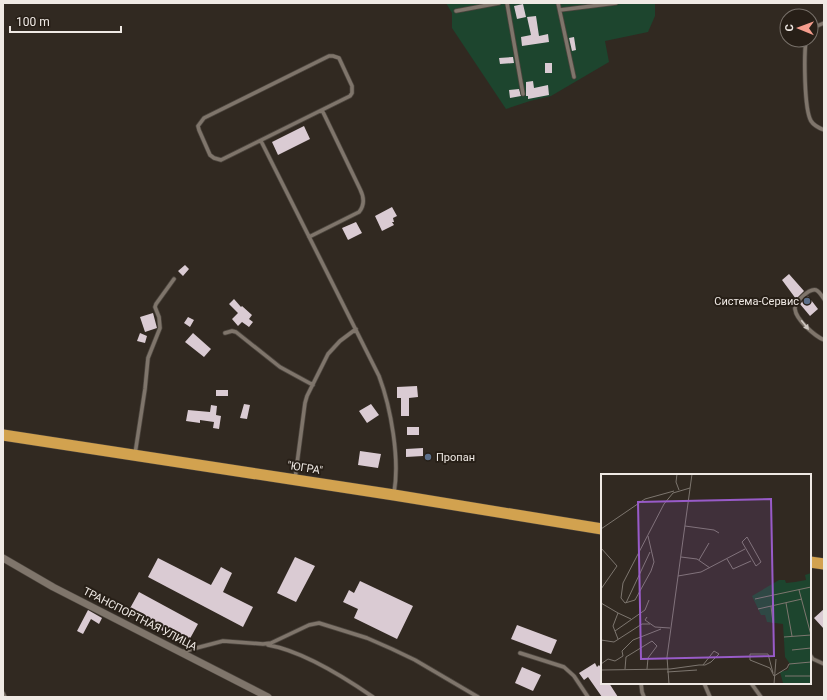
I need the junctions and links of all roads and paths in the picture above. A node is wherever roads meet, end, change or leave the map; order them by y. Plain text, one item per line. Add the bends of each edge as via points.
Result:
1 (499, 3) edge
2 (507, 3) edge
3 (558, 3) edge
4 (616, 3) edge
5 (560, 10) junction
6 (456, 11) dead end
7 (805, 48) edge
8 (574, 77) dead end
9 (523, 94) dead end
10 (322, 110) junction
11 (824, 130) edge
12 (260, 141) junction
13 (309, 237) junction
14 (174, 279) dead end
15 (824, 299) edge
16 (356, 329) junction
17 (225, 333) dead end
18 (824, 340) edge
19 (313, 385) junction
20 (3, 435) edge
21 (135, 455) junction
22 (295, 480) junction
23 (394, 495) junction
24 (601, 529) edge
25 (3, 558) edge
26 (811, 562) edge
27 (824, 564) edge
28 (263, 644) junction
29 (180, 652) junction
30 (520, 653) dead end
31 (811, 656) edge
32 (824, 664) edge
33 (641, 684) edge
34 (704, 684) edge
35 (752, 684) edge
36 (3, 693) edge
37 (5, 697) edge
38 (268, 697) edge
39 (373, 697) edge
40 (478, 697) edge
41 (588, 697) edge
42 (644, 697) edge
43 (710, 697) edge
44 (760, 697) edge

1 - 6 lane
2 - 9 lane
3 - 5 lane
4 - 5 lane
5 - 8 lane
7 - 11 lane via 809,116 812,123
10 - 12 lane
10 - 12 lane via 350,96 352,90 339,58 333,56 204,118 198,126 210,155 217,160
10 - 13 lane via 360,189 363,204 359,212
12 - 13 lane
13 - 16 lane
14 - 21 lane via 155,307 160,328 148,358
15 -> 18 lane via 814,289 796,303 795,308 809,330
16 - 19 lane via 328,354
16 - 23 lane via 379,376 386,399 393,433 396,475
17 - 19 lane via 236,332 280,367
19 - 22 lane via 305,403
20 - 21 highway, "ЮГРА"
21 - 22 highway, "ЮГРА"
22 - 23 highway, "ЮГРА"
23 - 24 highway, "ЮГРА"
25 - 29 street, ТРАНСПОРТНАЯ УЛИЦА via 53,587
26 - 27 highway
28 - 29 lane via 223,641
28 - 39 lane via 293,652
28 - 40 lane via 275,642 314,623 326,624 398,652
29 - 38 street, ТРАНСПОРТНАЯ УЛИЦА
30 - 41 lane via 564,667 574,676
31 - 32 lane
33 - 42 lane
34 - 43 lane
35 - 44 lane
36 - 37 lane

